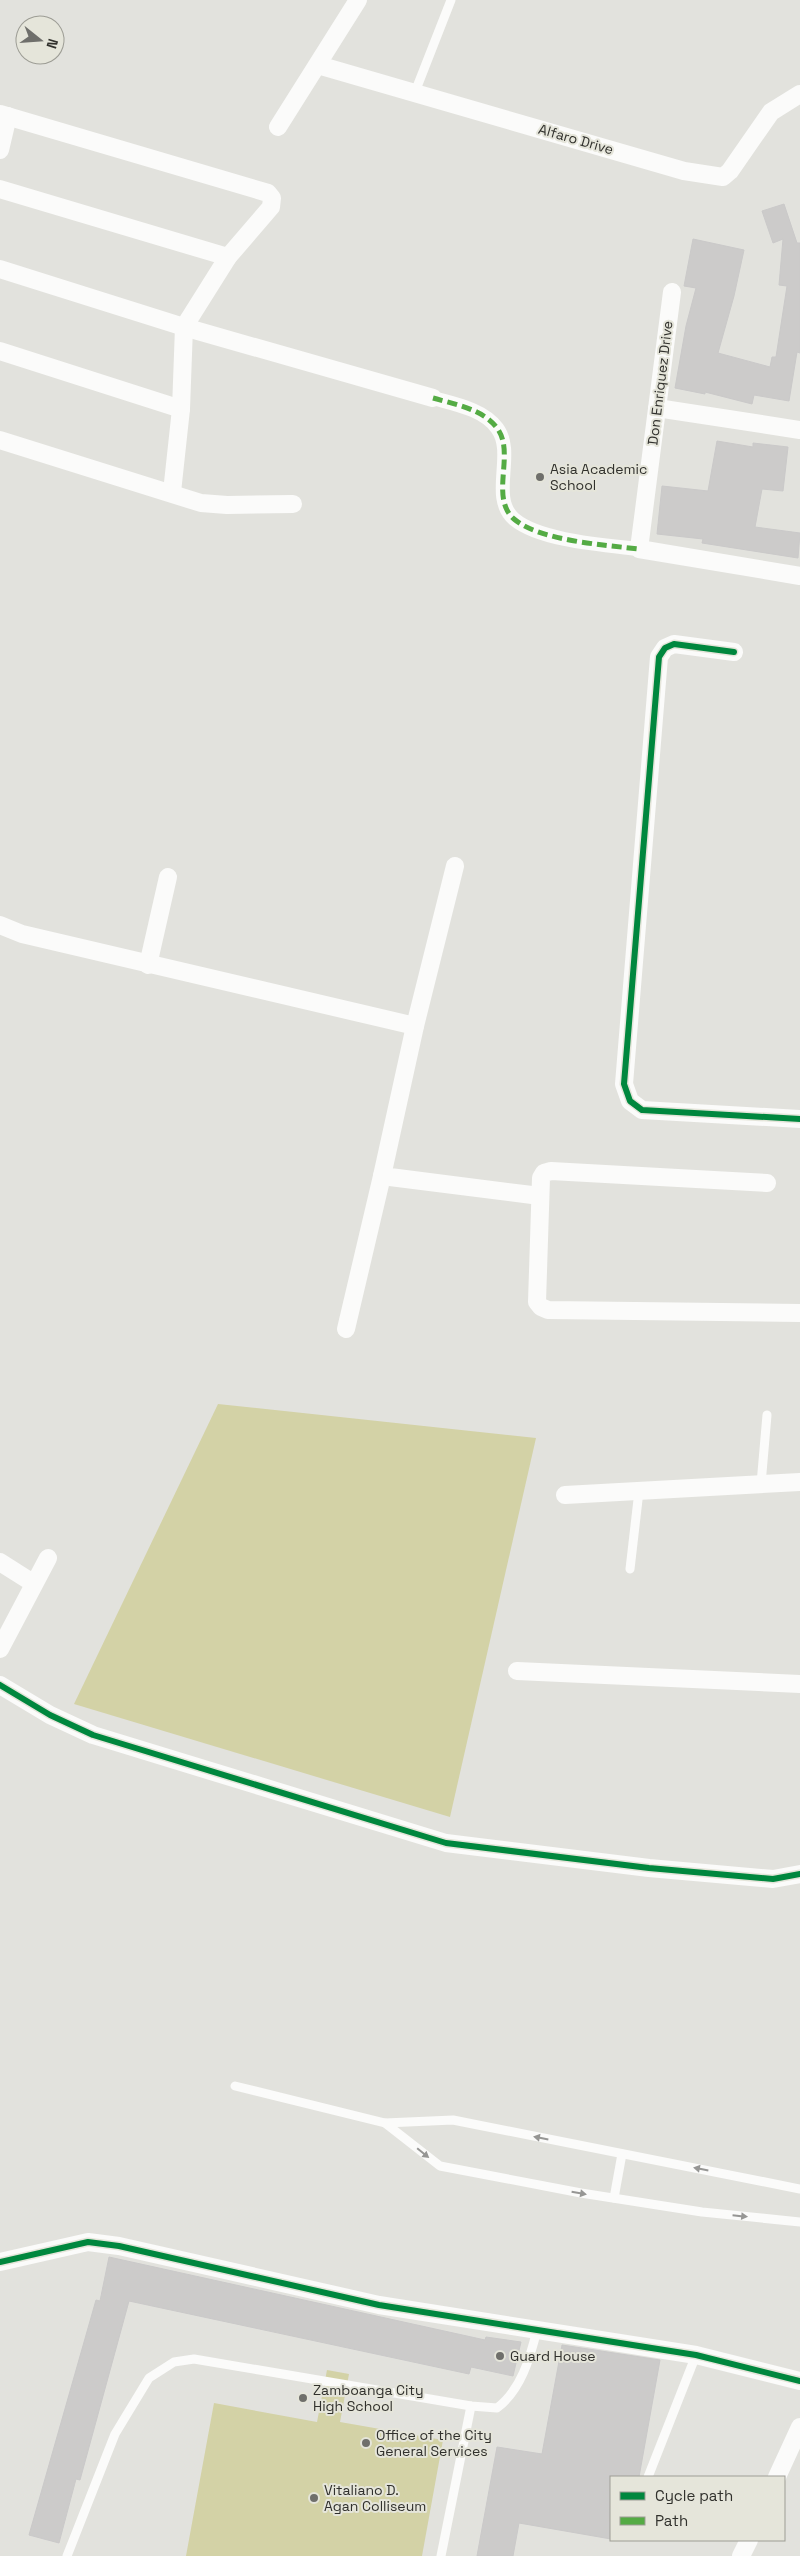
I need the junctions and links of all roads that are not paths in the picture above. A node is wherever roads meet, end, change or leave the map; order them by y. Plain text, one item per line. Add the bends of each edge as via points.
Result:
1 (358, 0) edge
2 (451, 0) edge
3 (318, 65) junction
4 (415, 92) junction
5 (800, 94) edge
6 (4, 115) edge
7 (278, 127) dead end
8 (0, 150) edge
9 (0, 189) edge
10 (228, 257) junction
11 (0, 269) edge
12 (672, 292) dead end
13 (184, 327) junction
14 (0, 351) edge
15 (433, 398) joint
16 (657, 408) junction
17 (182, 410) junction
18 (800, 430) edge
19 (0, 440) edge
20 (172, 492) junction
21 (293, 504) dead end
22 (639, 549) junction
23 (800, 576) edge
24 (734, 652) dead end
25 (455, 866) dead end
26 (168, 878) dead end
27 (0, 925) edge
28 (148, 965) junction
29 (415, 1026) junction
30 (800, 1119) edge
31 (382, 1176) junction
32 (767, 1183) dead end
33 (540, 1196) junction
34 (800, 1313) edge
35 (346, 1329) dead end
36 (767, 1416) dead end
37 (800, 1482) edge
38 (761, 1484) junction
39 (640, 1491) junction
40 (565, 1495) dead end
41 (48, 1558) dead end
42 (0, 1562) edge
43 (630, 1569) dead end
44 (33, 1583) junction
45 (0, 1649) edge
46 (517, 1671) dead end
47 (800, 1684) edge
48 (0, 1685) edge
49 (800, 1874) edge
50 (235, 2086) dead end
51 (385, 2123) junction
52 (622, 2154) junction
53 (800, 2189) edge
54 (614, 2198) junction
55 (800, 2222) edge
56 (0, 2262) edge
57 (537, 2330) junction
58 (696, 2355) junction
59 (800, 2381) edge
60 (471, 2406) junction
61 (800, 2427) edge
62 (648, 2476) edge
63 (777, 2476) edge
64 (748, 2541) edge
65 (67, 2556) edge
66 (441, 2556) edge
67 (741, 2556) edge

1 - 3 street
2 - 4 lane
3 - 4 street, Alfaro Drive
3 - 7 street
4 - 5 street, Alfaro Drive via 718,178 730,171 771,112
6 - 8 street
6 - 10 street via 268,193 272,198 271,207
9 - 10 street
10 - 13 street
11 - 13 street
12 - 16 street, Don Enriquez Drive
13 - 15 street
13 - 17 street
14 - 17 street
15 - 22 street via 468,408 498,429 503,447 504,502 513,518 546,534
16 - 18 street
16 - 22 street, Don Enriquez Drive
17 - 20 street
19 - 20 street
20 - 21 street via 201,503
22 - 23 street
24 - 30 street via 674,644 659,656 624,1084 630,1101 642,1110
25 - 29 street
26 - 28 street
27 - 28 street via 22,934
28 - 29 street
29 - 31 street
31 - 33 street
31 - 35 street
32 - 33 street via 551,1171 541,1178
33 - 34 street via 537,1302 541,1307 558,1310
36 - 38 lane
37 - 38 street
38 - 39 street
39 - 40 street
39 - 43 lane
41 - 44 street
42 - 44 street
44 - 45 street
46 - 47 street
48 - 49 street via 50,1715 93,1735 437,1841 650,1868 773,1879
50 - 51 lane
52 -> 51 lane via 452,2120
51 -> 54 lane via 440,2166
53 -> 52 lane
52 - 54 lane
54 -> 55 lane via 702,2212
56 - 57 street via 88,2242 100,2243 380,2305
57 - 58 street
57 - 60 lane via 518,2386 509,2399 497,2408
58 - 59 street
58 - 62 lane
60 - 65 lane via 194,2359 174,2362 149,2378 115,2434
60 - 66 lane
61 - 63 street
64 - 67 street

